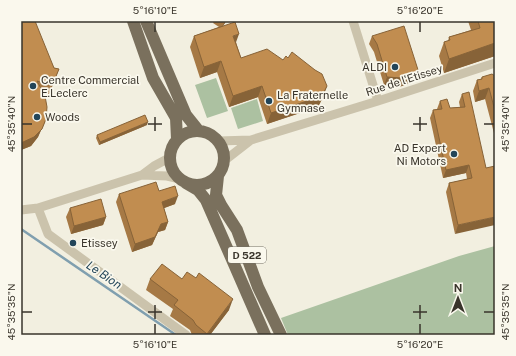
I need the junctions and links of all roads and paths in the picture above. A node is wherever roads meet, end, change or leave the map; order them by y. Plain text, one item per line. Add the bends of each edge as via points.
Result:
1 (133, 21) edge
2 (146, 21) edge
3 (353, 21) edge
4 (495, 63) edge
5 (378, 101) junction
6 (198, 130) junction
7 (177, 139) junction
8 (251, 140) junction
9 (219, 142) junction
10 (169, 158) junction
11 (224, 161) junction
12 (142, 175) junction
13 (218, 176) junction
14 (183, 181) junction
15 (38, 208) junction
16 (21, 210) edge
17 (186, 335) edge
18 (265, 335) edge
19 (281, 335) edge

1 - 7 main road via 153,78 176,118
2 - 6 main road via 186,115
3 - 5 street
4 - 5 street, Rue de l'Etissey
5 - 8 street, Rue de l'Etissey
6 - 7 main road
6 - 9 main road via 211,134
7 - 10 main road
8 - 9 street, Rue de l'Etissey
8 - 11 street, Rue de l'Etissey
9 - 11 main road via 223,148
10 - 12 street
10 - 14 main road via 172,169
11 - 13 main road
12 - 14 street via 167,176
12 - 15 street
13 - 14 main road via 209,183 198,186
13 - 19 main road, D 522 via 216,195 237,230 258,287
14 - 18 main road, D 522 via 198,190 206,200
15 - 16 street
15 - 17 street via 48,234

